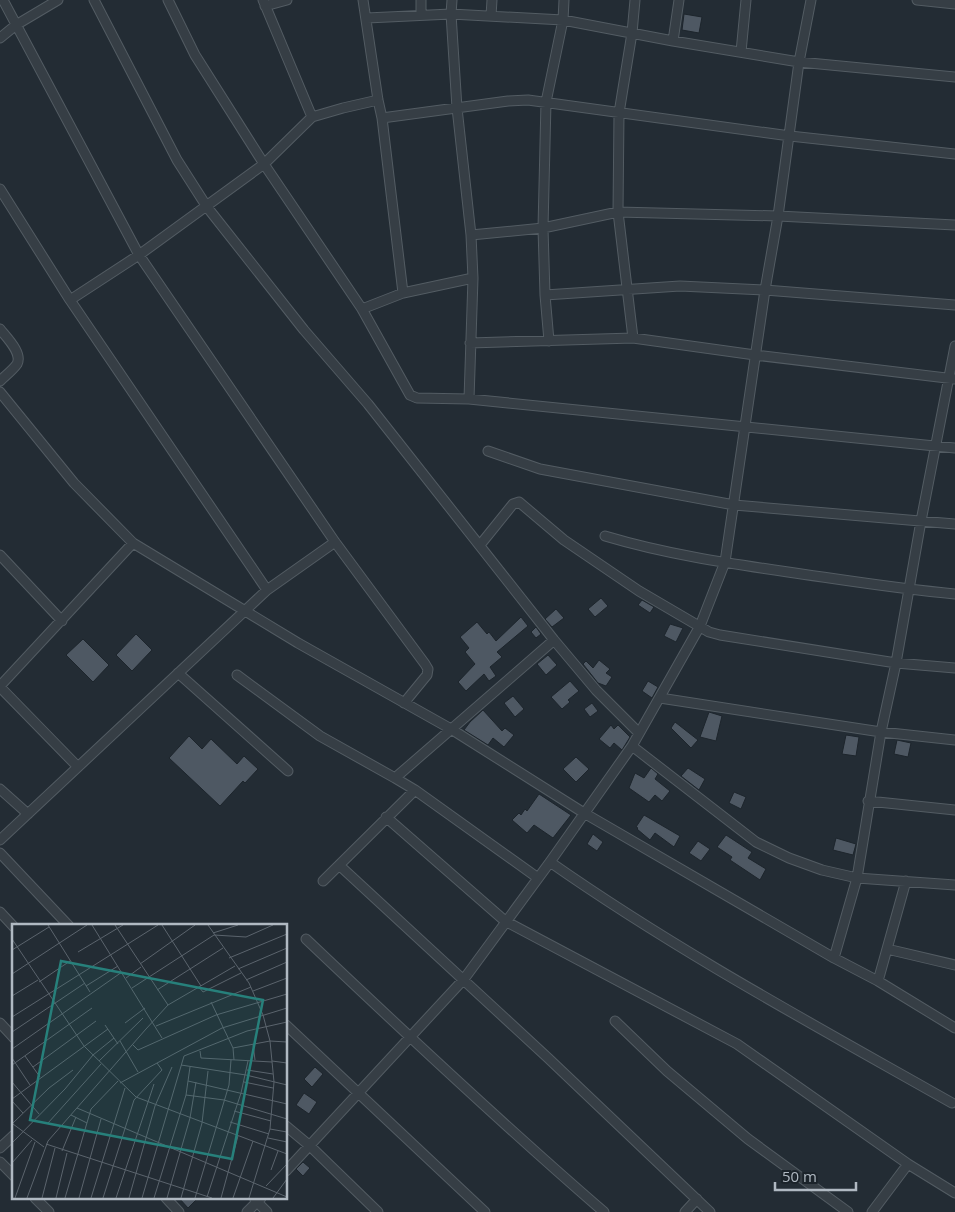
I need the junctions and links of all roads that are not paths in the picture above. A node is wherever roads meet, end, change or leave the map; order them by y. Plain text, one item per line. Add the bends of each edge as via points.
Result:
1 (3, 0) edge
2 (58, 0) edge
3 (94, 0) edge
4 (168, 0) edge
5 (287, 0) edge
6 (363, 0) edge
7 (421, 0) edge
8 (452, 0) edge
9 (492, 0) edge
10 (564, 0) edge
11 (635, 0) edge
12 (679, 0) edge
13 (746, 0) edge
14 (811, 0) edge
15 (917, 0) edge
16 (264, 3) edge
17 (955, 4) edge
18 (451, 14) junction
19 (421, 15) junction
20 (491, 16) junction
21 (367, 18) junction
22 (563, 20) junction
23 (16, 25) junction
24 (632, 33) junction
25 (0, 38) edge
26 (674, 41) junction
27 (742, 52) junction
28 (799, 62) junction
29 (955, 77) edge
30 (378, 100) junction
31 (546, 102) junction
32 (457, 108) junction
33 (619, 114) junction
34 (312, 118) junction
35 (382, 118) junction
36 (790, 136) junction
37 (955, 154) edge
38 (264, 164) junction
39 (0, 188) edge
40 (207, 207) junction
41 (618, 212) junction
42 (778, 216) junction
43 (955, 225) edge
44 (543, 228) junction
45 (471, 235) junction
46 (139, 255) junction
47 (473, 278) junction
48 (627, 290) junction
49 (765, 290) junction
50 (403, 293) junction
51 (545, 295) junction
52 (70, 300) junction
53 (955, 305) edge
54 (362, 309) junction
55 (0, 329) edge
56 (633, 338) junction
57 (549, 342) junction
58 (470, 343) junction
59 (955, 346) edge
60 (755, 355) junction
61 (952, 378) edge
62 (0, 381) edge
63 (0, 392) edge
64 (469, 399) junction
65 (744, 426) junction
66 (936, 446) junction
67 (955, 448) edge
68 (488, 451) dead end
69 (734, 505) junction
70 (921, 521) junction
71 (955, 524) edge
72 (604, 536) dead end
73 (335, 542) junction
74 (133, 543) junction
75 (480, 545) junction
76 (0, 555) edge
77 (724, 562) junction
78 (267, 590) junction
79 (910, 590) junction
80 (955, 594) edge
81 (245, 612) junction
82 (62, 621) junction
83 (700, 626) junction
84 (554, 640) junction
85 (896, 663) junction
86 (955, 668) edge
87 (178, 673) junction
88 (237, 675) dead end
89 (0, 686) edge
90 (660, 698) junction
91 (404, 703) junction
92 (451, 729) junction
93 (881, 732) junction
94 (639, 733) junction
95 (955, 740) edge
96 (632, 746) junction
97 (78, 767) junction
98 (288, 770) dead end
99 (395, 778) junction
100 (0, 789) edge
101 (415, 790) junction
102 (868, 801) junction
103 (955, 810) edge
104 (584, 813) junction
105 (28, 814) junction
106 (386, 817) junction
107 (0, 840) edge
108 (0, 853) edge
109 (550, 862) junction
110 (339, 865) junction
111 (538, 878) junction
112 (857, 878) junction
113 (906, 881) junction
114 (323, 882) dead end
115 (955, 885) edge
116 (0, 912) edge
117 (505, 922) junction
118 (67, 924) edge
119 (12, 925) edge
120 (306, 939) dead end
121 (887, 949) junction
122 (834, 958) junction
123 (955, 965) edge
124 (464, 979) junction
125 (878, 981) junction
126 (615, 1020) dead end
127 (0, 1023) edge
128 (288, 1027) edge
129 (955, 1028) edge
130 (12, 1036) edge
131 (409, 1037) junction
132 (358, 1093) junction
133 (952, 1103) dead end
134 (288, 1128) edge
135 (12, 1137) edge
136 (310, 1146) junction
137 (0, 1148) edge
138 (0, 1162) edge
139 (908, 1164) junction
140 (288, 1169) edge
141 (12, 1174) edge
142 (955, 1193) edge
143 (697, 1199) junction
144 (37, 1200) edge
145 (168, 1200) edge
146 (257, 1200) edge
147 (49, 1212) edge
148 (179, 1212) edge
149 (248, 1212) edge
150 (267, 1212) edge
151 (378, 1212) edge
152 (485, 1212) edge
153 (604, 1212) edge
154 (684, 1212) edge
155 (710, 1212) edge
156 (848, 1212) edge
157 (872, 1212) edge

1 - 23 street
2 - 23 street
3 - 40 street via 177,160
4 - 38 street via 195,56
5 - 16 street
6 - 21 street
7 - 19 street
8 - 18 street
9 - 20 street
10 - 22 street
11 - 24 street
12 - 26 street
13 - 27 street
14 - 28 street
15 - 17 street
16 - 34 street
18 - 19 street
18 - 20 street
18 - 32 street
19 - 21 street
20 - 22 street
21 - 30 street
22 - 24 street
22 - 31 street
23 - 25 street
23 - 46 street
24 - 26 street
24 - 33 street
26 - 27 street
27 - 28 street
28 - 29 street
28 - 36 street
30 - 34 street
30 - 35 street
31 - 32 street via 508,101
31 - 33 street
31 - 44 street
32 - 35 street
32 - 45 street
33 - 36 street
33 - 41 street
34 - 38 street
35 - 50 street
36 - 37 street
36 - 42 street
38 - 40 street
38 - 54 street
39 - 52 street
40 - 46 street
40 - 75 street
41 - 42 street
41 - 44 street
41 - 48 street
42 - 43 street
42 - 49 street
44 - 45 street
44 - 51 street
45 - 47 street
46 - 52 street
46 - 73 street
47 - 50 street
47 - 58 street
48 - 49 street via 680,286
48 - 51 street
48 - 56 street
49 - 53 street
49 - 60 street
50 - 54 street
51 - 57 street
52 - 78 street
54 - 64 street via 410,395 417,398
55 - 62 street via 18,359
56 - 57 street
56 - 60 street
57 - 58 street
58 - 64 street
59 - 61 street
60 - 61 street
60 - 65 street
61 - 66 street
63 - 74 street via 74,483
64 - 65 street
65 - 66 street
65 - 69 street
66 - 67 street
66 - 70 street
68 - 69 street via 540,469
69 - 70 street
69 - 77 street
70 - 71 street
70 - 79 street
72 - 77 street via 644,548
73 - 78 street
73 - 91 street via 428,669 427,675
74 - 81 street
74 - 82 street
75 - 83 street via 513,504 519,502 571,545 639,591
75 - 84 street
76 - 82 street
77 - 79 street
77 - 83 street
78 - 81 street
79 - 80 street
79 - 85 street
81 - 87 street
81 - 91 street
82 - 89 street
83 - 85 street via 720,635
83 - 90 street
84 - 92 street
84 - 94 street via 596,690
85 - 86 street
85 - 93 street
87 - 97 street
87 - 98 street
88 - 99 street via 320,736
89 - 97 street
90 - 93 street
90 - 94 street
91 - 92 street
92 - 99 street
92 - 104 street
93 - 95 street
93 - 102 street
94 - 96 street
96 - 104 street
96 - 112 street via 756,842 822,870
97 - 105 street
99 - 101 street
100 - 105 street
101 - 106 street
101 - 111 street
102 - 103 street
102 - 112 street
104 - 109 street
104 - 122 street
105 - 107 street
106 - 110 street
106 - 117 street
108 - 118 street
109 - 111 street
109 - 133 street via 597,896 674,943
110 - 114 street
110 - 124 street
111 - 117 street
112 - 113 street
112 - 122 street
113 - 115 street
113 - 121 street
116 - 119 street
117 - 124 street
117 - 139 street via 737,1044
120 - 131 street
121 - 123 street
121 - 125 street
122 - 125 street
124 - 131 street
124 - 143 street
125 - 129 street
126 - 156 street via 667,1071 748,1139
127 - 130 street
128 - 132 street
131 - 132 street
131 - 153 street
132 - 136 street
132 - 152 street
134 - 136 street
135 - 137 street
136 - 140 street
136 - 151 street
138 - 141 street
139 - 142 street
139 - 157 street
143 - 154 street
143 - 155 street
144 - 147 street
145 - 148 street
146 - 149 street
146 - 150 street

